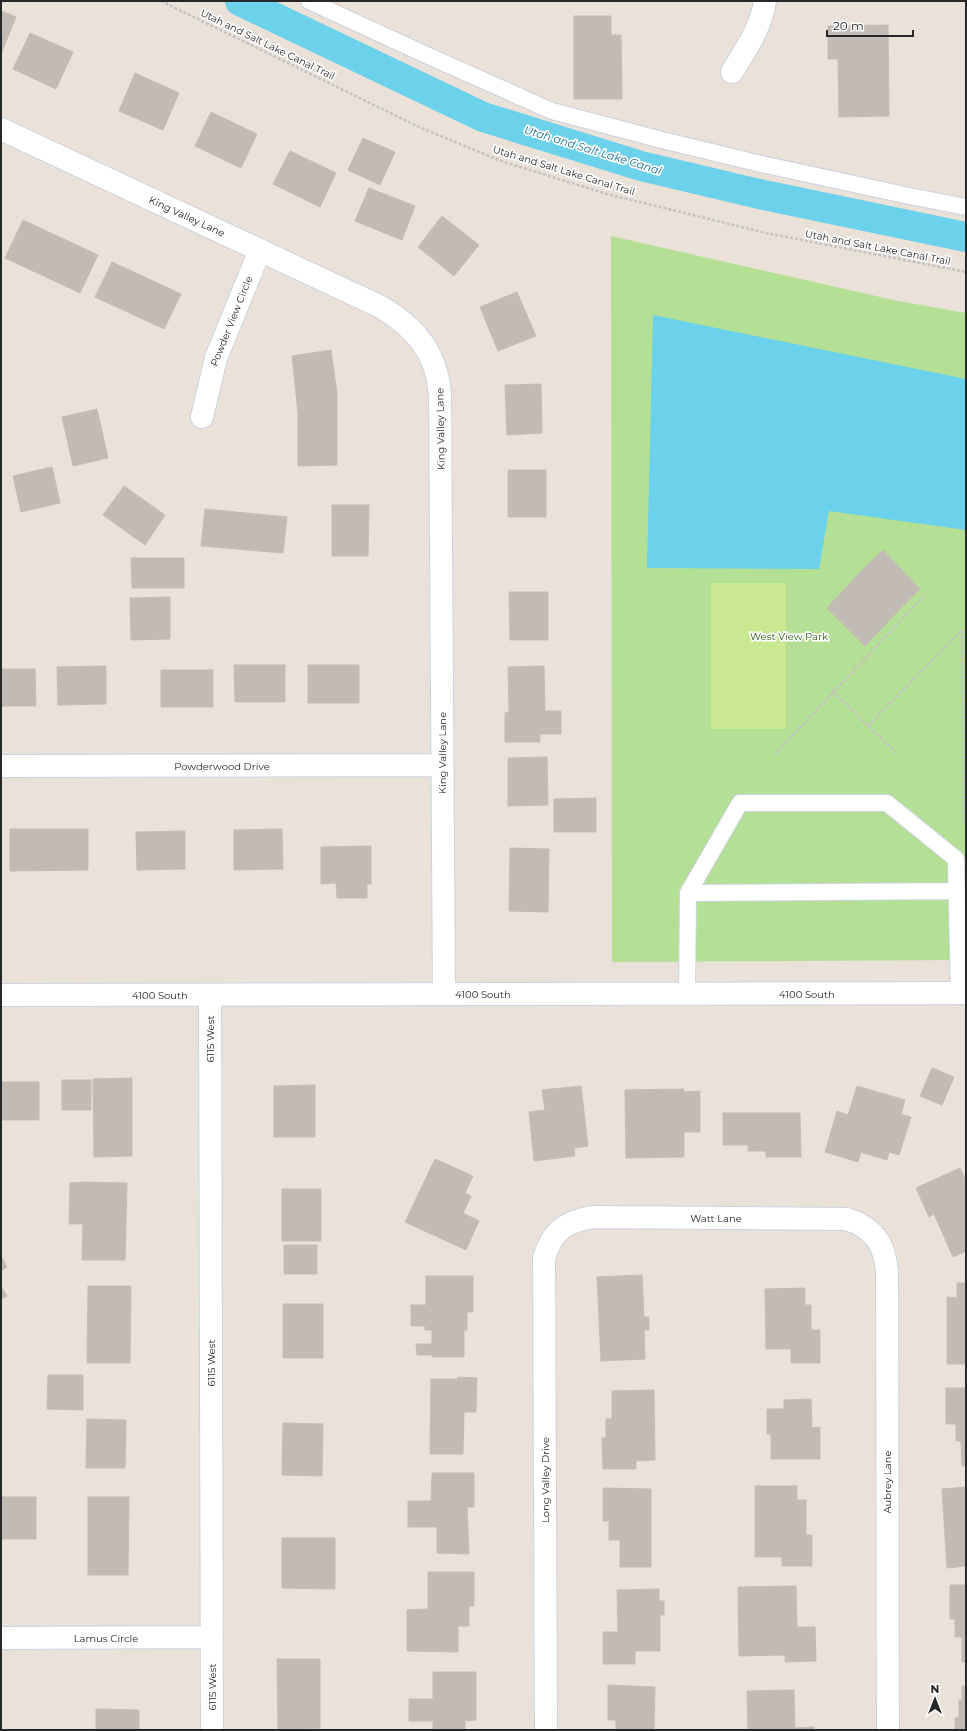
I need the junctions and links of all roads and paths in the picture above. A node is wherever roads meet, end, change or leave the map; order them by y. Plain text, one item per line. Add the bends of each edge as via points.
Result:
1 (161, 1) edge
2 (310, 1) edge
3 (764, 1) edge
4 (732, 72) dead end
5 (1, 130) edge
6 (966, 207) edge
7 (260, 250) junction
8 (966, 272) edge
9 (202, 417) dead end
10 (924, 596) dead end
11 (833, 692) junction
12 (868, 726) junction
13 (775, 754) dead end
14 (898, 755) dead end
15 (442, 765) junction
16 (1, 766) edge
17 (964, 823) dead end
18 (958, 891) junction
19 (688, 893) junction
20 (962, 993) edge
21 (444, 994) junction
22 (687, 994) junction
23 (210, 995) junction
24 (1, 996) edge
25 (556, 1233) joint
26 (875, 1236) joint
27 (212, 1637) junction
28 (1, 1638) edge
29 (212, 1730) edge
30 (546, 1730) edge
31 (888, 1730) edge

1 - 8 path, Utah and Salt Lake Canal Trail via 419,127 501,161 607,194 758,231
2 - 6 lane via 552,111 750,161
3 - 4 street via 756,32
5 - 7 street, King Valley Lane
7 - 9 street, Powder View Circle via 216,358
7 - 15 street, King Valley Lane via 396,316 420,339 435,366 440,395
10 - 11 path
11 - 12 path
11 - 13 path
12 - 14 path
12 - 17 path via 962,630
15 - 16 street, Powderwood Drive
15 - 21 street, King Valley Lane
18 - 19 lane
18 - 19 lane via 956,859 887,803 740,803
18 - 20 lane
19 - 22 lane
20 - 22 street, 4100 South
21 - 22 street, 4100 South
21 - 23 street, 4100 South
23 - 24 street, 4100 South
23 - 27 street, 6115 West
25 - 26 street, Watt Lane via 572,1223 592,1218 836,1218 857,1223
25 - 30 street, Long Valley Drive via 550,1240 544,1268
26 - 31 street, Aubrey Lane via 884,1252 887,1272
27 - 28 street, Lamus Circle
27 - 29 street, 6115 West

